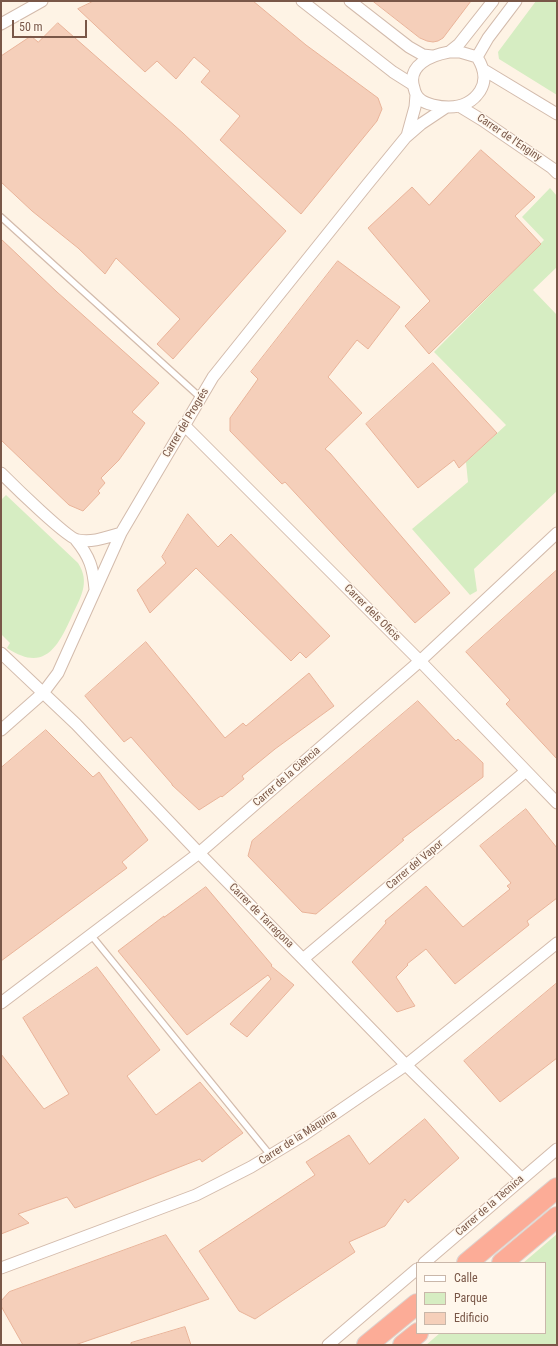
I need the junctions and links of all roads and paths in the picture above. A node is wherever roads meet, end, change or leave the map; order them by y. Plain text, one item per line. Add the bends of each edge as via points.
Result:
1 (42, 1) edge
2 (302, 1) edge
3 (350, 1) edge
4 (493, 1) edge
5 (516, 1) edge
6 (1, 24) edge
7 (449, 52) junction
8 (432, 56) junction
9 (477, 57) junction
10 (484, 70) junction
11 (412, 84) junction
12 (416, 95) junction
13 (459, 106) junction
14 (445, 108) junction
15 (557, 114) edge
16 (406, 137) junction
17 (557, 173) edge
18 (1, 217) edge
19 (201, 398) junction
20 (184, 425) junction
21 (1, 473) edge
22 (121, 533) junction
23 (557, 533) edge
24 (76, 540) junction
25 (95, 590) junction
26 (1, 653) edge
27 (420, 661) junction
28 (43, 693) junction
29 (1, 730) edge
30 (526, 771) junction
31 (557, 803) edge
32 (199, 853) junction
33 (90, 935) junction
34 (557, 943) edge
35 (303, 958) junction
36 (1, 1003) edge
37 (406, 1065) junction
38 (557, 1149) edge
39 (270, 1156) junction
40 (522, 1179) junction
41 (557, 1188) edge
42 (557, 1217) edge
43 (425, 1262) edge
44 (468, 1262) edge
45 (503, 1262) edge
46 (1, 1268) edge
47 (416, 1270) edge
48 (416, 1305) edge
49 (417, 1334) edge
50 (328, 1345) edge
51 (367, 1345) edge
52 (403, 1345) edge

1 - 6 street
2 - 11 street
3 - 8 street via 409,47
4 - 7 street via 459,44
5 - 9 street
7 - 8 street
7 - 9 street via 464,52
8 - 11 street via 416,69
9 - 10 street
10 - 13 street via 484,80 477,95
10 - 15 street
11 - 12 street
12 - 14 street via 422,101
12 - 16 street, Carrer del Progrés via 411,126
13 - 14 street
13 - 17 street, Carrer de l'Enginy via 489,124
14 - 16 street, Carrer del Progrés
16 - 19 street, Carrer del Progrés via 214,377
18 - 19 lane
19 - 20 street, Carrer del Progrés
20 - 22 street, Carrer del Progrés
20 - 27 street, Carrer dels Oficis
21 - 24 street
22 - 24 street via 98,540
22 - 25 street, Carrer del Progrés
23 - 27 street, Carrer de la Ciència
24 - 25 street via 88,555 92,565
25 - 28 street, Carrer del Progrés via 58,673
26 - 28 street, Carrer de Tarragona
27 - 30 street, Carrer dels Oficis
27 - 32 street, Carrer de la Ciència
28 - 29 street, Carrer del Progrés
28 - 32 street, Carrer de Tarragona
30 - 31 street, Carrer dels Oficis
30 - 35 street, Carrer del Vapor
32 - 33 street, Carrer de la Ciència
32 - 35 street, Carrer de Tarragona
33 - 36 street, Carrer de la Ciència
33 - 39 lane
34 - 37 street, Carrer de la Màquina
35 - 37 street, Carrer de Tarragona
37 - 39 street, Carrer de la Màquina
37 - 40 street, Carrer de Tarragona
38 - 40 street, Carrer de la Tècnica
39 - 46 street, Carrer de la Màquina via 196,1195
40 - 43 street, Carrer de la Tècnica
41 - 44 highway
42 - 45 highway
47 - 50 street
48 - 51 highway
49 - 52 highway

